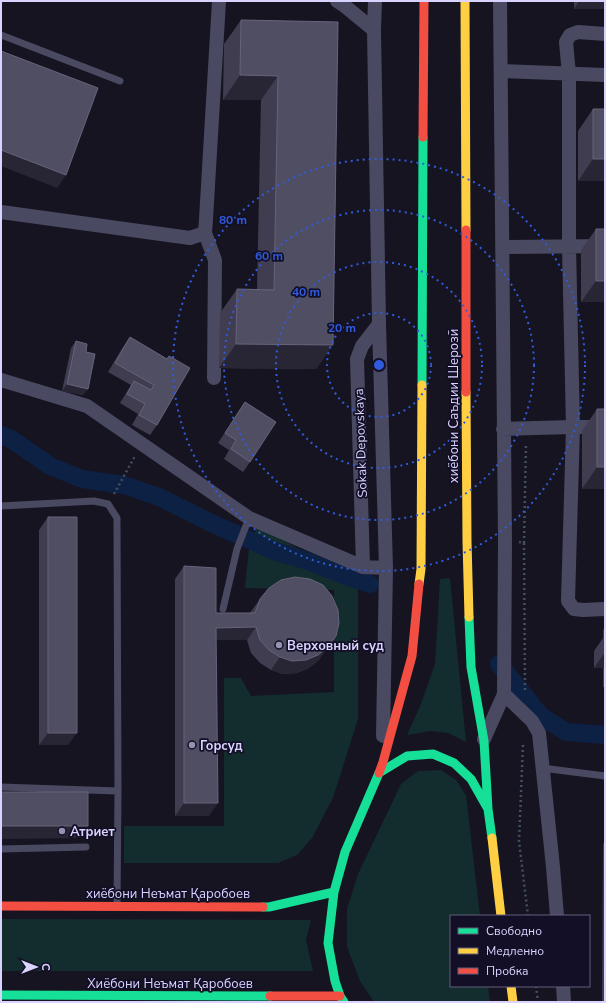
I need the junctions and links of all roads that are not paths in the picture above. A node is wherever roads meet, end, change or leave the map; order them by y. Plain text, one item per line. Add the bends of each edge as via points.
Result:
1 (219, 1) edge
2 (337, 1) edge
3 (375, 1) edge
4 (424, 1) edge
5 (465, 1) edge
6 (500, 1) edge
7 (374, 30) junction
8 (605, 34) edge
9 (1, 35) edge
10 (501, 71) junction
11 (569, 74) junction
12 (605, 75) edge
13 (120, 81) dead end
14 (1, 212) edge
15 (205, 233) junction
16 (569, 246) junction
17 (605, 246) edge
18 (502, 247) junction
19 (379, 324) junction
20 (214, 378) dead end
21 (1, 380) edge
22 (573, 427) junction
23 (605, 427) edge
24 (503, 429) junction
25 (1, 506) edge
26 (247, 524) junction
27 (363, 567) junction
28 (386, 568) junction
29 (223, 609) dead end
30 (605, 610) edge
31 (504, 694) junction
32 (484, 741) junction
33 (381, 767) junction
34 (542, 768) junction
35 (605, 776) edge
36 (1, 787) edge
37 (118, 791) junction
38 (488, 809) junction
39 (86, 847) dead end
40 (1, 849) edge
41 (334, 892) junction
42 (1, 906) edge
43 (117, 906) junction
44 (501, 915) edge
45 (557, 915) edge
46 (510, 987) edge
47 (563, 987) edge
48 (1, 995) edge
49 (342, 999) edge
50 (513, 1002) edge
51 (564, 1002) edge

1 - 15 street
2 - 7 street
3 - 7 street
4 - 33 main road via 422,569 412,656
5 - 32 main road, хиёбони Саъдии Шерозӣ via 467,541 471,667
6 - 10 street
7 - 19 street
8 - 11 street via 578,32 570,35 566,42
9 - 13 lane
10 - 11 street
10 - 18 street
11 - 12 street
11 - 16 street
14 - 15 street via 190,238
15 - 20 street via 215,260
16 - 17 street
16 - 18 street
16 - 22 street
18 - 24 street
19 - 27 street, Sokak Depovskaya via 362,346 357,359
19 - 28 street
21 - 26 street via 87,406
22 - 23 street
22 - 24 street
22 - 30 street via 568,601 574,609
24 - 31 street
25 - 37 lane via 94,501 108,504 117,518
26 - 27 street
26 - 29 lane via 237,549
27 - 28 street
28 - 33 street
31 - 32 street
31 - 34 street via 532,721 539,733
32 - 38 main road, хиёбони Саъдии Шерозӣ
33 - 38 main road, хиёбони Саъдии Шерозӣ via 408,756 433,754 454,763 471,779
33 - 41 main road via 345,852
34 - 35 lane
34 - 45 street
36 - 37 lane
37 - 43 lane
38 - 44 main road, хиёбони Саъдии Шерозӣ
39 - 40 lane
41 - 43 main road, хиёбони Неъмат Қаробоев via 269,907
41 - 49 main road via 328,943 335,981
42 - 43 main road, хиёбони Неъмат Қаробоев
46 - 50 main road
47 - 51 street
48 - 49 main road, Хиёбони Неъмат Қаробоев

